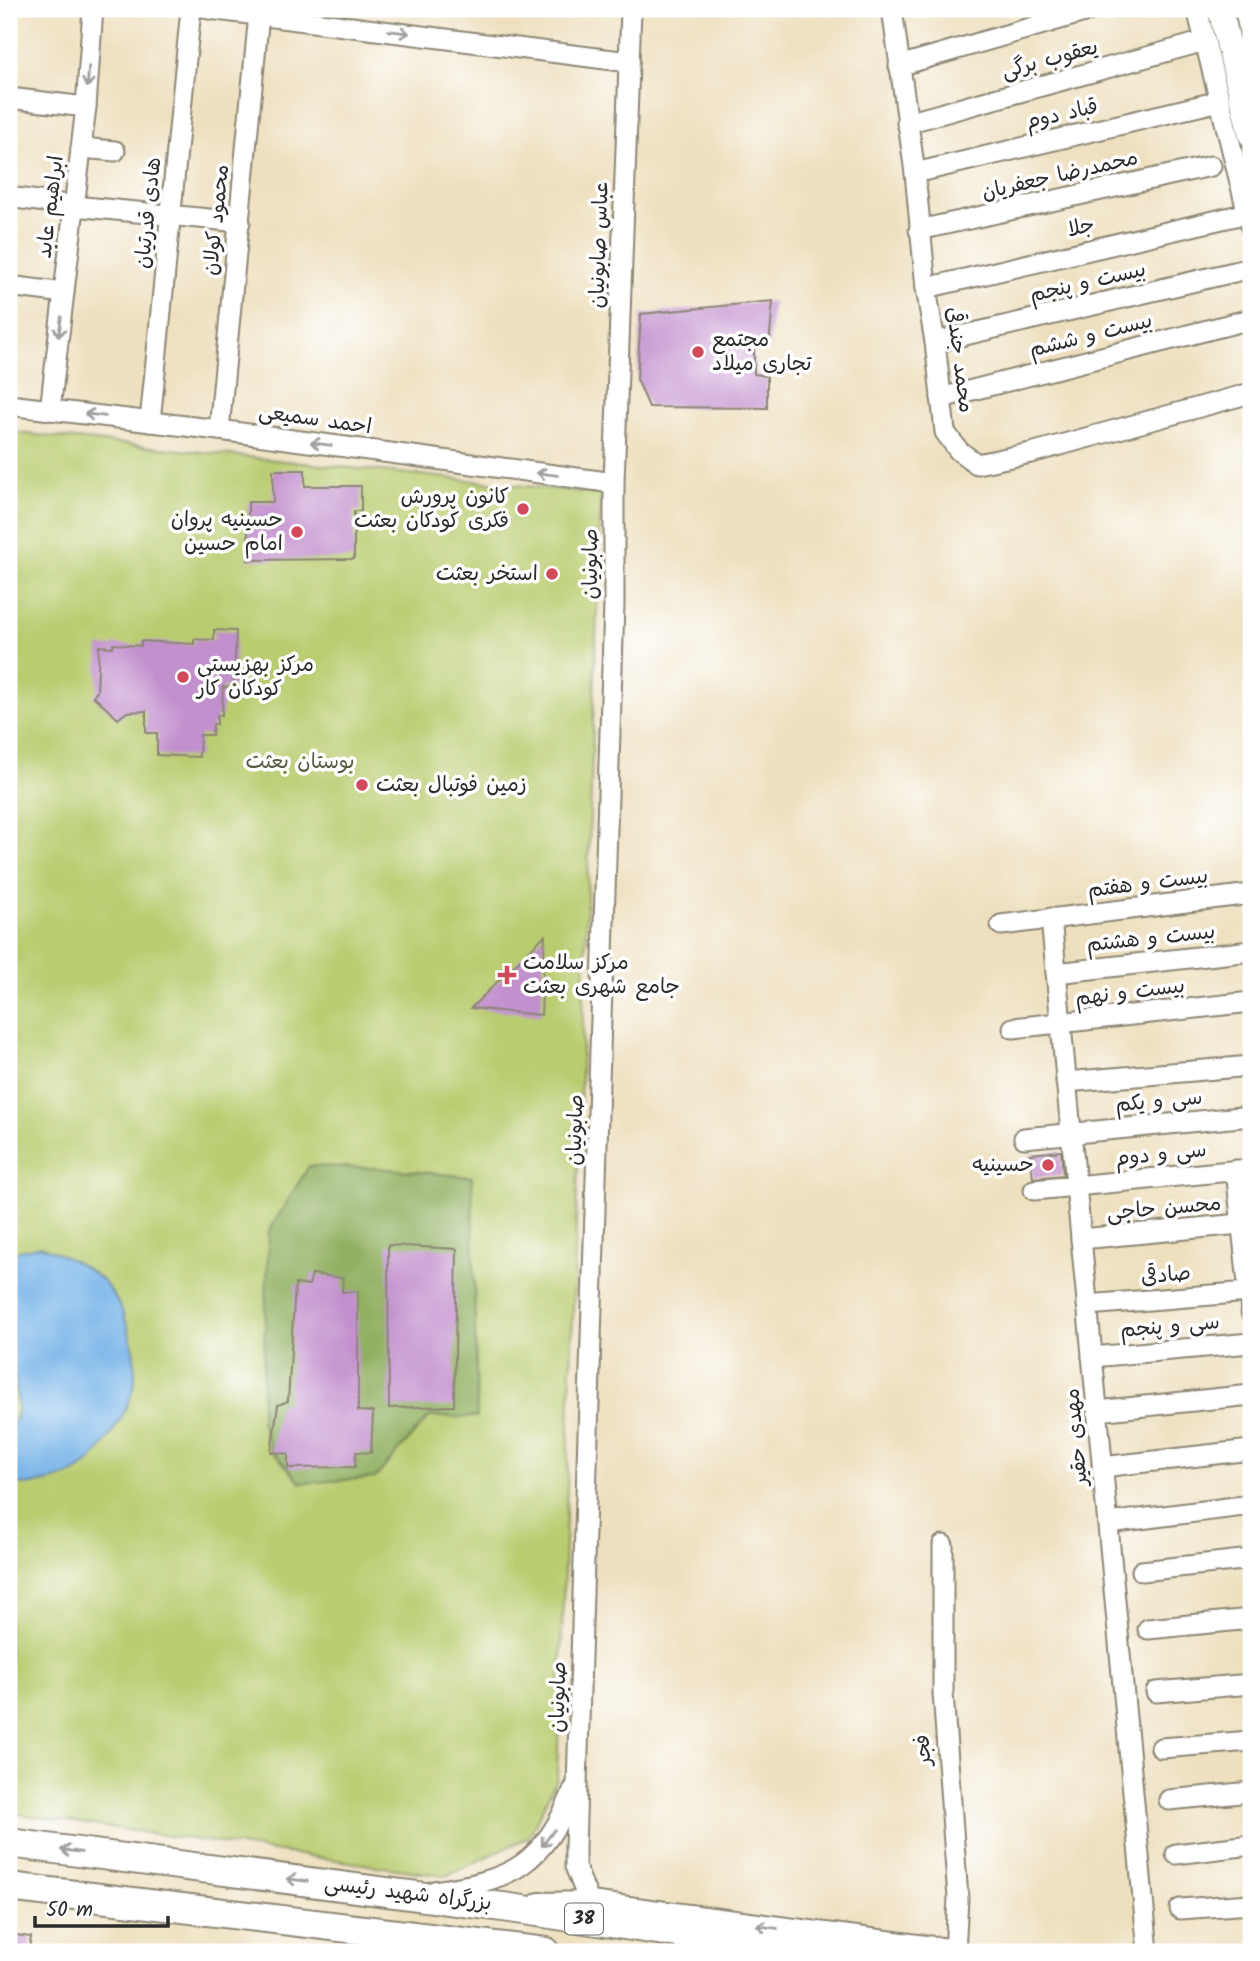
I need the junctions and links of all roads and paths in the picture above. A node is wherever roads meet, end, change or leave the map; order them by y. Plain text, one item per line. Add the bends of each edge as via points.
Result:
1 (93, 9) edge
2 (191, 9) edge
3 (209, 9) edge
4 (631, 9) edge
5 (892, 9) edge
6 (1096, 9) edge
7 (1197, 9) edge
8 (1220, 9) edge
9 (1247, 9) edge
10 (259, 14) junction
11 (1251, 27) edge
12 (1205, 41) junction
13 (629, 62) junction
14 (899, 66) junction
15 (9, 98) edge
16 (1220, 101) junction
17 (86, 107) junction
18 (907, 123) junction
19 (1251, 135) edge
20 (81, 148) junction
21 (115, 150) dead end
22 (1212, 166) dead end
23 (915, 173) junction
24 (9, 197) edge
25 (74, 206) junction
26 (172, 215) junction
27 (1249, 220) edge
28 (240, 222) junction
29 (919, 230) junction
30 (1251, 268) edge
31 (9, 286) edge
32 (926, 288) junction
33 (64, 293) junction
34 (1251, 319) edge
35 (935, 342) junction
36 (1251, 393) edge
37 (941, 398) junction
38 (9, 405) edge
39 (50, 410) junction
40 (150, 422) junction
41 (219, 430) junction
42 (614, 483) junction
43 (1251, 894) edge
44 (1051, 918) junction
45 (1001, 925) dead end
46 (1251, 951) edge
47 (1056, 973) junction
48 (1251, 1002) edge
49 (1060, 1024) junction
50 (1013, 1028) dead end
51 (1251, 1066) edge
52 (1066, 1082) junction
53 (1251, 1116) edge
54 (1071, 1133) junction
55 (1024, 1138) dead end
56 (1243, 1170) edge
57 (1076, 1187) junction
58 (1034, 1190) dead end
59 (1246, 1224) edge
60 (1081, 1239) junction
61 (1250, 1302) edge
62 (1087, 1305) junction
63 (1251, 1343) edge
64 (1092, 1357) junction
65 (1251, 1395) edge
66 (1097, 1411) junction
67 (1251, 1450) edge
68 (1102, 1467) junction
69 (1251, 1505) edge
70 (1108, 1523) junction
71 (943, 1545) dead end
72 (1251, 1559) edge
73 (1142, 1571) dead end
74 (1251, 1619) edge
75 (1149, 1629) dead end
76 (1251, 1684) edge
77 (1156, 1692) dead end
78 (1251, 1741) edge
79 (1161, 1748) dead end
80 (579, 1778) junction
81 (1251, 1792) edge
82 (1169, 1800) dead end
83 (9, 1843) edge
84 (1251, 1845) edge
85 (1176, 1854) dead end
86 (9, 1887) edge
87 (408, 1894) junction
88 (590, 1904) junction
89 (1251, 1904) edge
90 (510, 1908) junction
91 (1180, 1909) dead end
92 (659, 1930) junction
93 (382, 1942) edge
94 (457, 1942) junction
95 (487, 1952) edge
96 (546, 1952) edge
97 (806, 1952) edge
98 (956, 1952) edge
99 (1148, 1952) edge

1 -> 17 street, ابراهیم عابد
2 - 26 street, هادی قدرتیان
3 - 10 street
4 - 13 street, عباس صابونیان
5 - 14 street, محمد جندقی
6 - 14 street
7 - 12 street
8 - 19 main road
9 - 11 main road
10 -> 13 street
10 - 28 street, محمود کولان
12 - 16 street
12 - 18 street, یعقوب برگی
13 - 42 street, عباس صابونیان
14 - 18 street, محمد جندقی
15 - 17 street
16 - 23 street, قباد دوم
16 - 27 street
17 - 20 street, ابراهیم عابد
18 - 23 street, محمد جندقی
20 - 21 street
20 - 25 street, ابراهیم عابد
22 - 29 street, محمدرضا جعفریان
23 - 29 street, محمد جندقی
24 - 25 street
25 - 26 street
25 - 33 street, ابراهیم عابد
26 - 28 street
26 - 40 street, هادی قدرتیان
27 - 32 street, جلا
28 - 41 street, محمود کولان
29 - 32 street, محمد جندقی
30 - 35 street, بیست و پنجم
31 - 33 street
32 - 35 street, محمد جندقی
33 -> 39 street, ابراهیم عابد
34 - 37 street, بیست و ششم
35 - 37 street, محمد جندقی
36 - 37 street, محمد جندقی via 977,464 959,451 945,432
38 - 39 street, احمد سمیعی
40 -> 39 street, احمد سمیعی
40 - 41 street, احمد سمیعی
42 -> 41 street, احمد سمیعی
42 - 80 street, صابونیان
43 - 44 street, بیست و هفتم
44 - 45 street, بیست و هفتم
44 - 47 street, مهدی حقیر
46 - 47 street, بیست و هشتم
47 - 49 street, مهدی حقیر
48 - 49 street, بیست و نهم
49 - 50 street, بیست و نهم
49 - 52 street, مهدی حقیر
51 - 52 street
52 - 54 street, مهدی حقیر
53 - 54 street, سی و یکم
54 - 55 street, سی و یکم
54 - 57 street, مهدی حقیر
56 - 57 street, سی و دوم
56 - 59 street
57 - 58 street, سی و دوم
57 - 60 street, مهدی حقیر
59 - 60 street, محسن حاجی
59 - 61 street
60 - 62 street, مهدی حقیر
61 - 62 street, صادقی
62 - 64 street, مهدی حقیر
63 - 64 street, سی و پنجم
64 - 66 street, مهدی حقیر
65 - 66 street
66 - 68 street, مهدی حقیر
67 - 68 street
68 - 70 street, مهدی حقیر
69 - 70 street
70 - 99 street, مهدی حقیر
71 - 98 street, فجر via 943,1693 958,1898
72 - 73 street
74 - 75 street
76 - 77 street
78 - 79 street
80 -> 87 street via 549,1840 516,1869 476,1885
80 - 88 street via 575,1866
81 - 82 street
87 -> 83 highway, بزرگراه شهید رئیسی / 38
84 - 85 street
86 - 93 highway, بزرگراه شهید رئیسی / 38
87 - 90 highway, بزرگراه شهید رئیسی / 38
88 - 90 main road
88 - 92 street
98 -> 88 main road
89 - 91 street
90 - 92 highway, بزرگراه شهید رئیسی / 38
92 - 97 highway, بزرگراه شهید رئیسی / 38
93 - 94 highway, بزرگراه شهید رئیسی / 38
94 - 95 main road
94 - 96 highway, بزرگراه شهید رئیسی / 38

